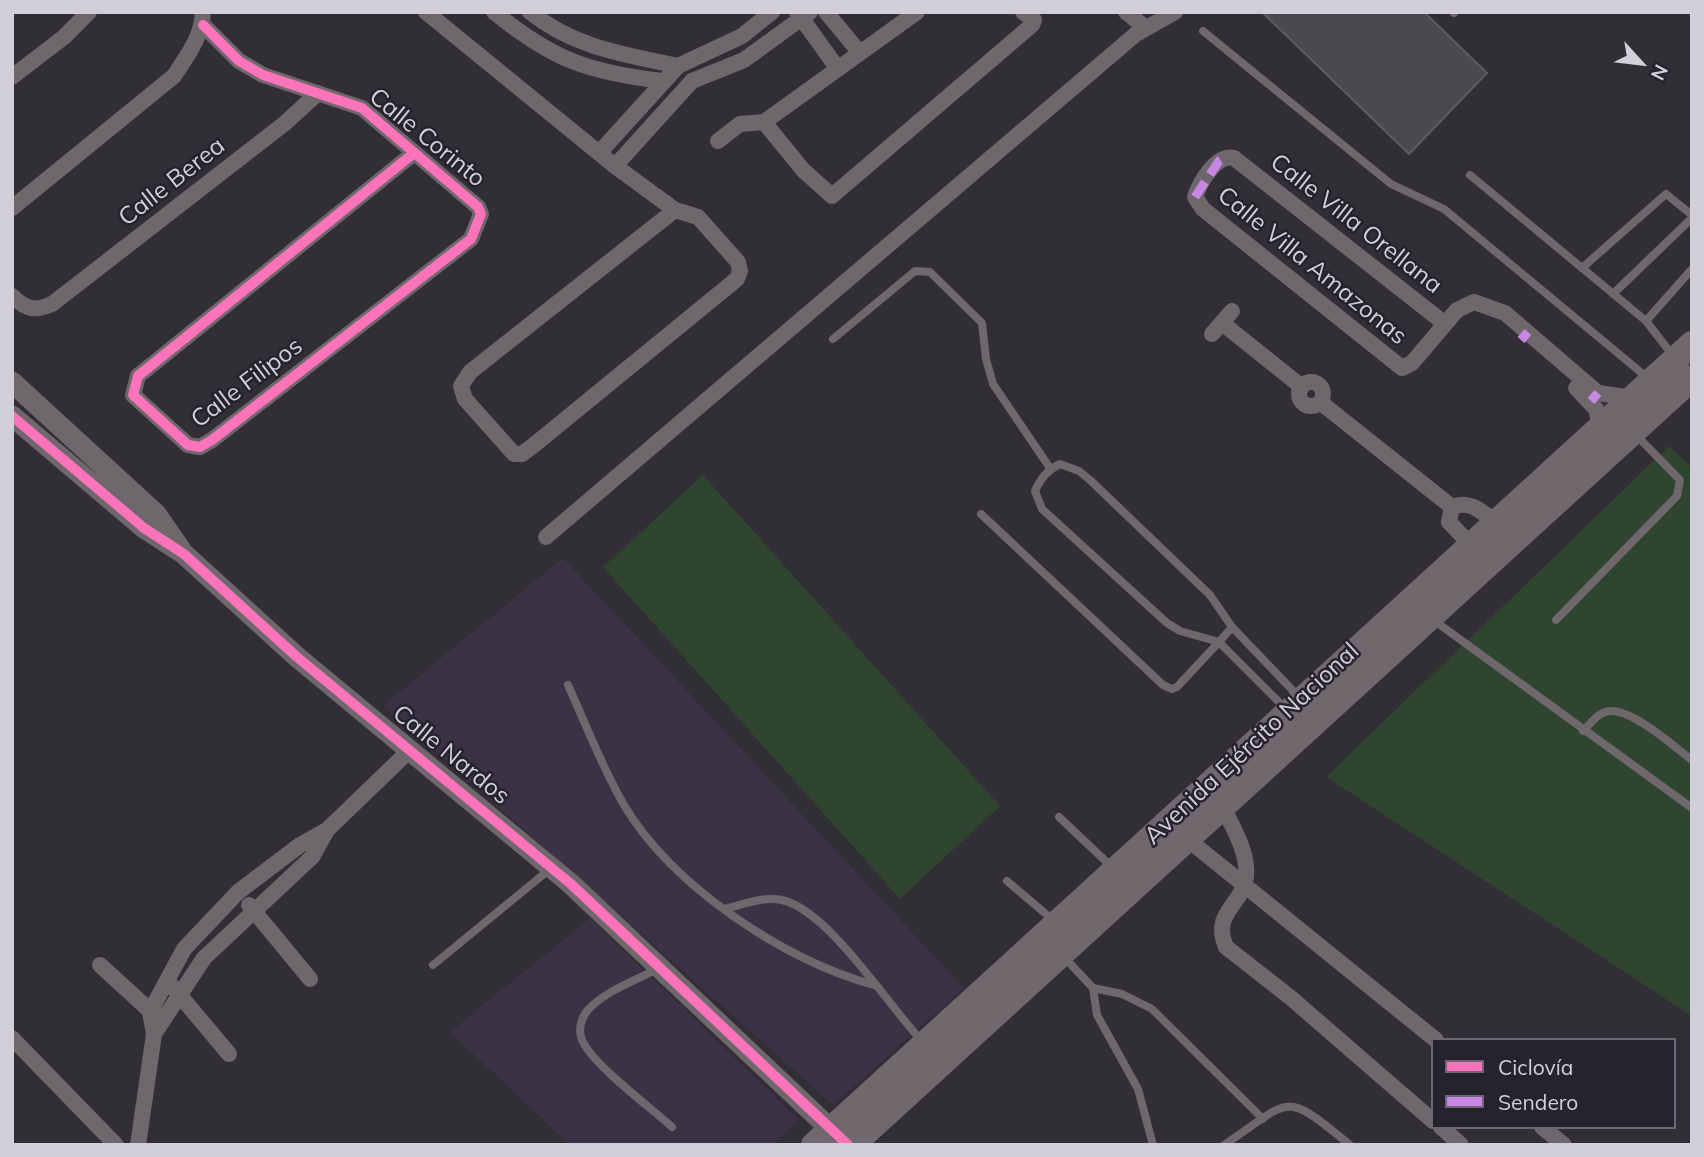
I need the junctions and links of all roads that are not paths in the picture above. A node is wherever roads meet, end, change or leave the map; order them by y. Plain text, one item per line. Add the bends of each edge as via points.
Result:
1 (89, 12) edge
2 (426, 12) edge
3 (494, 12) edge
4 (530, 12) edge
5 (772, 12) edge
6 (826, 12) edge
7 (917, 12) edge
8 (1023, 12) edge
9 (1126, 12) edge
10 (1175, 12) edge
11 (803, 14) edge
12 (203, 19) edge
13 (1141, 23) edge
14 (1203, 31) dead end
15 (860, 53) junction
16 (678, 66) junction
17 (838, 69) junction
18 (12, 77) edge
19 (662, 80) junction
20 (318, 93) junction
21 (764, 122) junction
22 (719, 141) dead end
23 (414, 153) junction
24 (598, 153) junction
25 (615, 166) junction
26 (1470, 175) dead end
27 (1195, 197) joint
28 (12, 208) edge
29 (675, 210) junction
30 (1692, 217) edge
31 (480, 222) joint
32 (1582, 268) junction
33 (1692, 269) edge
34 (1613, 293) junction
35 (12, 296) edge
36 (1646, 320) junction
37 (1222, 323) dead end
38 (1444, 323) junction
39 (833, 339) dead end
40 (1686, 360) edge
41 (1651, 380) junction
42 (12, 382) edge
43 (1596, 407) junction
44 (12, 416) edge
45 (1633, 432) junction
46 (1051, 468) junction
47 (1452, 507) junction
48 (981, 514) dead end
49 (1494, 521) junction
50 (547, 537) dead end
51 (1470, 544) junction
52 (184, 554) junction
53 (1430, 617) junction
54 (1556, 620) dead end
55 (1232, 627) junction
56 (1219, 642) junction
57 (568, 685) dead end
58 (1304, 714) junction
59 (1584, 731) junction
60 (411, 749) junction
61 (1692, 760) edge
62 (1222, 805) junction
63 (1692, 808) edge
64 (1059, 817) dead end
65 (327, 830) junction
66 (1186, 838) junction
67 (552, 867) junction
68 (1124, 878) junction
69 (1007, 881) dead end
70 (1243, 887) junction
71 (239, 892) junction
72 (724, 909) junction
73 (254, 911) junction
74 (1059, 938) junction
75 (100, 965) dead end
76 (433, 965) dead end
77 (660, 968) junction
78 (166, 979) junction
79 (310, 979) dead end
80 (874, 985) junction
81 (1093, 988) junction
82 (179, 993) junction
83 (156, 1023) junction
84 (12, 1038) edge
85 (1434, 1038) edge
86 (933, 1053) junction
87 (229, 1054) dead end
88 (1263, 1119) junction
89 (1431, 1119) edge
90 (672, 1127) dead end
91 (1442, 1129) edge
92 (1544, 1129) edge
93 (836, 1141) edge
94 (116, 1145) edge
95 (138, 1145) edge
96 (1153, 1145) edge
97 (1224, 1145) edge
98 (1350, 1145) edge
99 (1461, 1145) edge
100 (1564, 1145) edge

1 - 18 street
2 - 24 street
3 - 19 street via 529,40 565,60 597,71
4 - 16 street via 559,32 603,51
5 - 16 street via 743,36
6 - 15 street
7 - 15 street
8 - 21 street via 1034,20 1032,25 832,196 803,170
9 - 13 street
10 - 13 street
11 - 17 street
11 - 25 street via 744,60 692,82
12 - 20 street, Calle Corinto via 239,61 263,75
12 - 28 street via 191,51 174,76
13 - 50 street
14 - 41 lane via 1391,184 1444,209
15 - 17 street
16 - 19 street
17 - 21 street
19 - 24 street
20 - 23 street, Calle Corinto via 362,108
20 - 35 street, Calle Berea via 52,304 30,309
21 - 22 street via 740,124
23 - 31 street, Calle Corinto via 478,206
23 - 31 street, Calle Filipos via 147,366 133,385 133,395 178,438 200,447 471,239
24 - 25 street
25 - 29 street
26 - 32 lane
27 - 38 street, Calle Villa Orellana via 1219,161 1227,156 1241,163
27 - 38 street, Calle Villa Amazonas via 1203,209 1402,368 1412,363
29 - 29 street via 470,372 461,386 465,399 513,454 522,454 534,445 737,279 738,262 698,217
30 - 32 lane via 1666,194
30 - 34 lane
32 - 34 lane
33 - 36 lane
34 - 36 lane
36 - 40 lane
37 - 47 street via 1302,387 1310,382 1319,385 1323,393 1320,402
38 - 43 street, Calle Villa Orellana via 1468,302 1505,313
39 - 46 lane via 915,271 930,272 982,323 993,384
40 - 41 main road, Avenida Ejército Nacional
40 - 45 main road, Avenida Ejército Nacional
41 - 43 main road, Avenida Ejército Nacional via 1632,398
42 - 52 street, Calle Nardos via 156,514
43 - 49 main road, Avenida Ejército Nacional
44 - 52 street, Calle Nardos via 144,528
45 - 53 main road, Avenida Ejército Nacional
45 - 54 lane via 1680,480 1677,496
46 - 55 lane via 1070,466 1090,480 1210,595
46 - 56 lane via 1035,491 1042,509 1167,623
47 - 49 street via 1473,506
47 - 51 street via 1449,522
48 - 56 lane via 1163,685 1177,687
49 - 51 main road, Avenida Ejército Nacional
51 - 58 main road, Avenida Ejército Nacional
52 - 60 street, Calle Nardos via 297,657
53 - 58 main road, Avenida Ejército Nacional
53 - 59 lane
55 - 56 lane
55 - 58 lane
56 - 58 lane
57 - 72 lane via 625,807 663,855
58 - 62 main road, Avenida Ejército Nacional
58 - 68 main road, Avenida Ejército Nacional
59 - 61 lane via 1596,716 1609,711 1630,715
59 - 63 lane
60 - 65 street
60 - 67 street, Calle Nardos
62 - 66 main road, Avenida Ejército Nacional
62 - 70 street via 1242,851
64 - 68 lane
65 - 71 street
65 - 73 street via 312,857
66 - 68 main road, Avenida Ejército Nacional
66 - 70 street
67 - 76 lane
67 - 77 street, Calle Nardos
68 - 74 main road, Avenida Ejército Nacional
69 - 74 lane
70 - 85 street via 1257,893
70 - 89 street via 1222,920 1226,947
71 - 73 street
71 - 78 street via 194,936
72 - 80 lane via 800,956
72 - 80 lane via 773,899 794,904 848,951
73 - 79 street
73 - 82 street via 204,958
74 - 81 lane
74 - 86 main road, Avenida Ejército Nacional
75 - 83 street
77 - 90 lane via 601,998 586,1012 580,1026 582,1040 596,1058
77 - 93 street, Calle Nardos
78 - 82 street
78 - 83 street
80 - 86 lane
81 - 88 lane via 1122,994 1152,1009
81 - 96 lane via 1097,1015 1138,1089
82 - 83 street
82 - 87 street
83 - 95 street
84 - 94 street
86 - 93 main road, Avenida Ejército Nacional
88 - 97 lane
88 - 98 lane via 1287,1104 1299,1106
91 - 99 street
92 - 100 street

